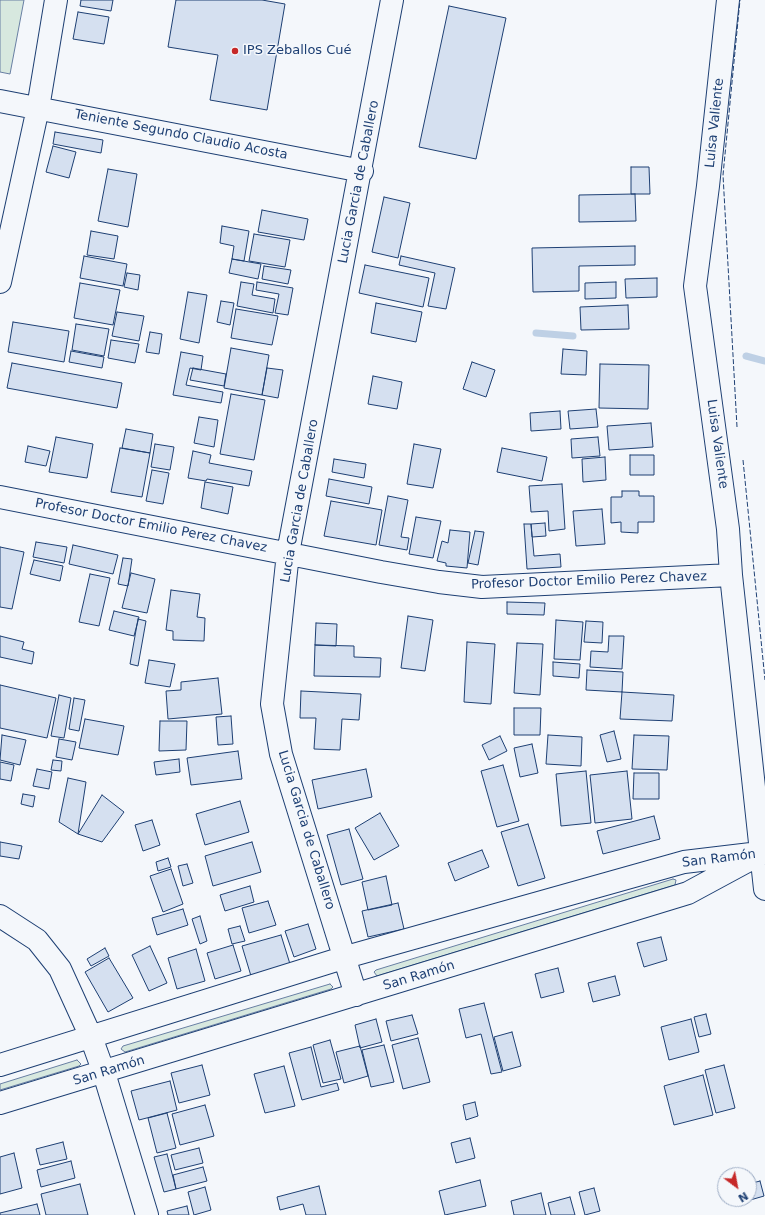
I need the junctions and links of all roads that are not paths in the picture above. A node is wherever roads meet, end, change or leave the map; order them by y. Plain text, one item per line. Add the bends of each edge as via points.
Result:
1 (56, 0) edge
2 (392, 0) edge
3 (728, 0) edge
4 (0, 101) edge
5 (38, 108) junction
6 (362, 171) junction
7 (0, 282) edge
8 (0, 497) edge
9 (288, 553) junction
10 (731, 575) junction
11 (762, 853) junction
12 (765, 889) edge
13 (0, 916) edge
14 (346, 957) junction
15 (356, 995) junction
16 (91, 1037) junction
17 (0, 1065) edge
18 (104, 1073) junction
19 (0, 1103) edge
20 (147, 1215) edge

1 - 5 street
2 - 6 street, Lucia Garcia de Caballero
3 - 10 street, Luisa Valiente via 708,186 694,286 728,529
4 - 5 street, Teniente Segundo Claudio Acosta
5 - 6 street, Teniente Segundo Claudio Acosta
5 - 7 street
6 - 9 street, Lucia Garcia de Caballero
8 - 9 street, Profesor Doctor Emilio Perez Chavez
9 - 10 street, Profesor Doctor Emilio Perez Chavez via 439,582 482,587
9 - 14 street, Lucia Garcia de Caballero via 272,704 281,754
10 - 11 street, Luisa Valiente
11 - 12 street, Luisa Valiente
11 - 14 street, San Ramón via 684,862
11 - 15 street, San Ramón via 688,893
13 - 16 street via 37,940 60,969
14 - 15 street, Lucia Garcia de Caballero
14 - 16 street, San Ramón
15 - 18 street, San Ramón
16 - 17 street, San Ramón
16 - 18 street
18 - 19 street, San Ramón
18 - 20 street

